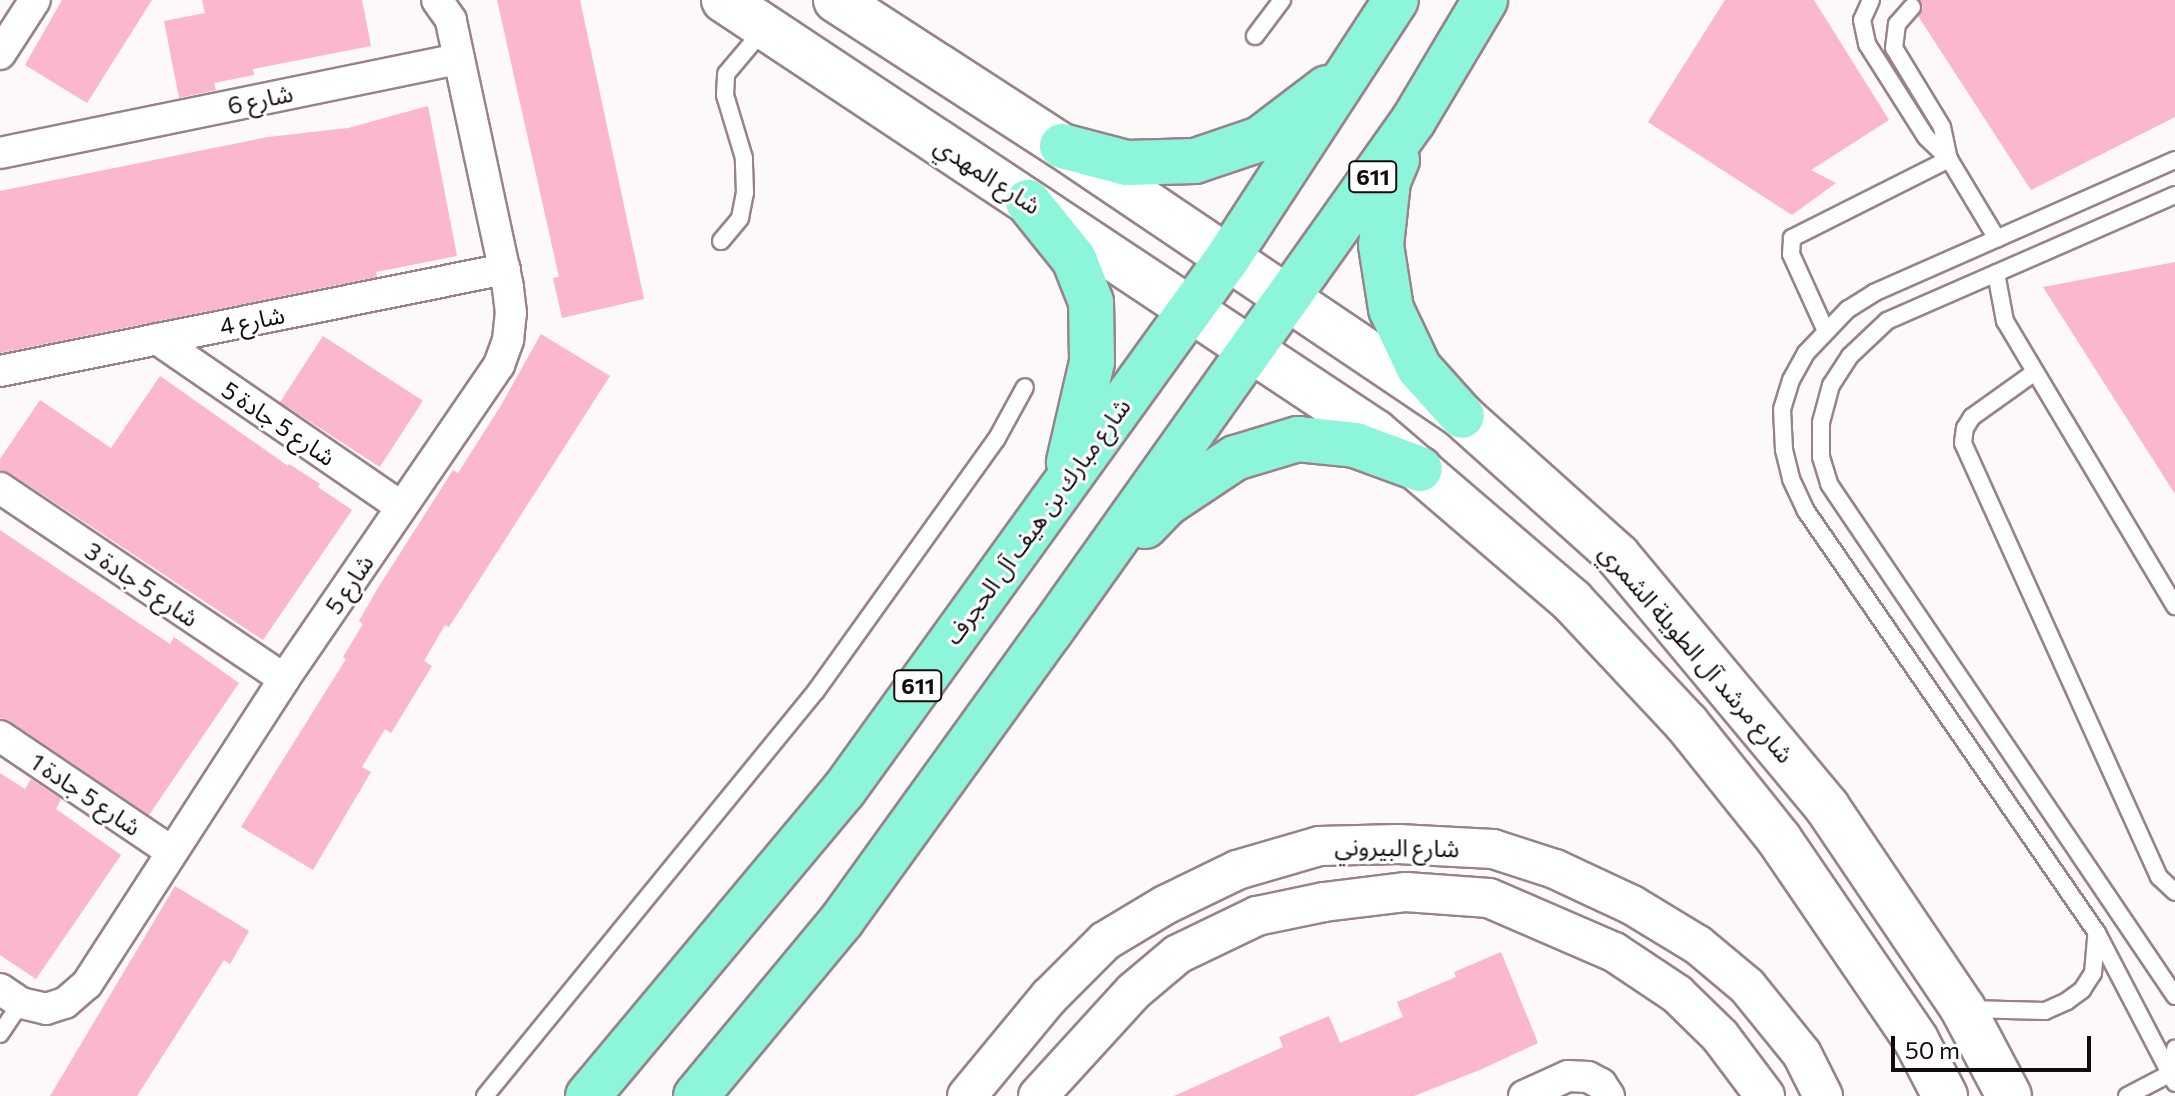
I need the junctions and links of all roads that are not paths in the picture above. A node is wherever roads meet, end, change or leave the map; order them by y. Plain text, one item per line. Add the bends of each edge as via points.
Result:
1 (35, 0) edge
2 (437, 0) edge
3 (724, 0) edge
4 (836, 0) edge
5 (1282, 0) edge
6 (1396, 0) edge
7 (1485, 0) edge
8 (1871, 0) edge
9 (1912, 7) dead end
10 (765, 27) junction
11 (1255, 36) dead end
12 (1368, 46) junction
13 (0, 54) edge
14 (458, 59) junction
15 (1413, 121) junction
16 (1062, 146) junction
17 (0, 153) edge
18 (1949, 159) junction
19 (2175, 160) edge
20 (2175, 195) edge
21 (1028, 202) junction
22 (1997, 239) junction
23 (721, 241) dead end
24 (1227, 259) junction
25 (505, 269) junction
26 (1996, 273) junction
27 (1288, 300) junction
28 (1192, 307) junction
29 (1825, 329) junction
30 (157, 339) junction
31 (1252, 348) junction
32 (0, 371) edge
33 (2035, 372) junction
34 (1025, 387) dead end
35 (1462, 416) junction
36 (1420, 469) junction
37 (1065, 480) junction
38 (0, 488) edge
39 (401, 507) junction
40 (2175, 606) edge
41 (1050, 632) junction
42 (284, 679) junction
43 (0, 736) edge
44 (172, 852) junction
45 (2175, 892) edge
46 (2097, 933) junction
47 (10, 996) edge
48 (2175, 996) edge
49 (1963, 1009) junction
50 (0, 1034) edge
51 (2175, 1049) edge
52 (2173, 1076) edge
53 (485, 1096) edge
54 (588, 1096) edge
55 (696, 1096) edge
56 (967, 1096) edge
57 (1038, 1096) edge
58 (1524, 1096) edge
59 (1609, 1096) edge
60 (1765, 1096) edge
61 (1823, 1096) edge
62 (1945, 1096) edge
63 (2009, 1096) edge
64 (2127, 1096) edge

1 - 13 street
2 - 14 street via 451,20
3 - 10 main road, شارع المهدي
4 - 16 main road
5 - 11 lane
6 - 12 main road, شارع مبارك بن هيف آل الحجرف / 611
7 - 15 main road, 611
8 - 18 lane via 1862,20 1867,44 1926,137
9 - 18 lane via 1897,24 1894,48 1942,127
10 - 21 main road, شارع المهدي
10 - 23 lane via 726,74 725,95 744,158 745,193 740,218
12 - 16 main road via 1315,100 1260,139 1195,161 1127,163
12 - 24 main road, شارع مبارك بن هيف آل الحجرف / 611
14 - 17 street, شارع 6
14 - 25 street, شارع 5
15 - 27 main road, 611
15 - 35 main road via 1388,181 1381,245 1391,309 1419,368
16 - 24 main road
18 - 22 lane
18 - 29 lane via 1792,238 1791,254
19 - 22 lane
20 - 26 lane
21 - 28 main road, شارع المهدي
21 - 37 main road via 1074,259 1091,302 1092,362
22 - 29 lane via 1874,293
24 - 27 main road
24 - 28 main road, شارع مبارك بن هيف آل الحجرف / 611
25 - 30 street, شارع 4
25 - 39 street, شارع 5 via 511,313 499,365
26 - 33 lane via 2005,321
26 - 48 lane via 1887,321 1850,356 1831,385 1821,423 1821,457 1829,484
27 - 31 main road, 611
27 - 35 main road, شارع مرشد آل الطويلة الشمري
28 - 31 main road, شارع المهدي
28 - 37 main road, شارع مبارك بن هيف آل الحجرف / 611
29 - 46 lane via 1791,380 1782,409 1791,479 1806,511
30 - 32 street, شارع 4
30 - 39 street, شارع 5 جادة 5
31 - 36 main road
31 - 41 main road, 611
33 - 40 lane
33 - 45 lane via 1972,417 1963,443 2159,877
34 - 53 lane via 996,440 816,691
35 - 49 main road, شارع مرشد آل الطويلة الشمري via 1618,556 1657,602 1827,807
36 - 41 main road via 1355,445 1298,439 1235,458 1166,504
36 - 62 main road via 1572,601 1687,724 1839,924 1916,1040
37 - 54 main road, شارع مبارك بن هيف آل الحجرف / 611 via 844,790
38 - 42 street, شارع 5 جادة 3
39 - 42 street, شارع 5
41 - 55 main road, 611 via 842,920
42 - 44 street, شارع 5
43 - 44 street, شارع 5 جادة 1
44 - 47 street, شارع 5 via 87,984 65,1003 46,1009
46 - 49 lane via 2093,973 2067,1001 2045,1011
46 - 52 lane
47 - 50 lane
49 - 63 main road, شارع مرشد آل الطويلة الشمري
51 - 52 lane
52 - 64 lane
56 - 61 street, شارع البيروني via 1049,997 1105,941 1165,905 1237,870 1319,846 1398,844 1493,849 1555,869 1632,905 1698,945 1747,986 1802,1054
57 - 60 street, شارع البيروني via 1134,991 1178,954 1257,916 1406,892 1489,898 1614,952 1677,994 1720,1036
58 - 59 street via 1568,1076 1588,1077

